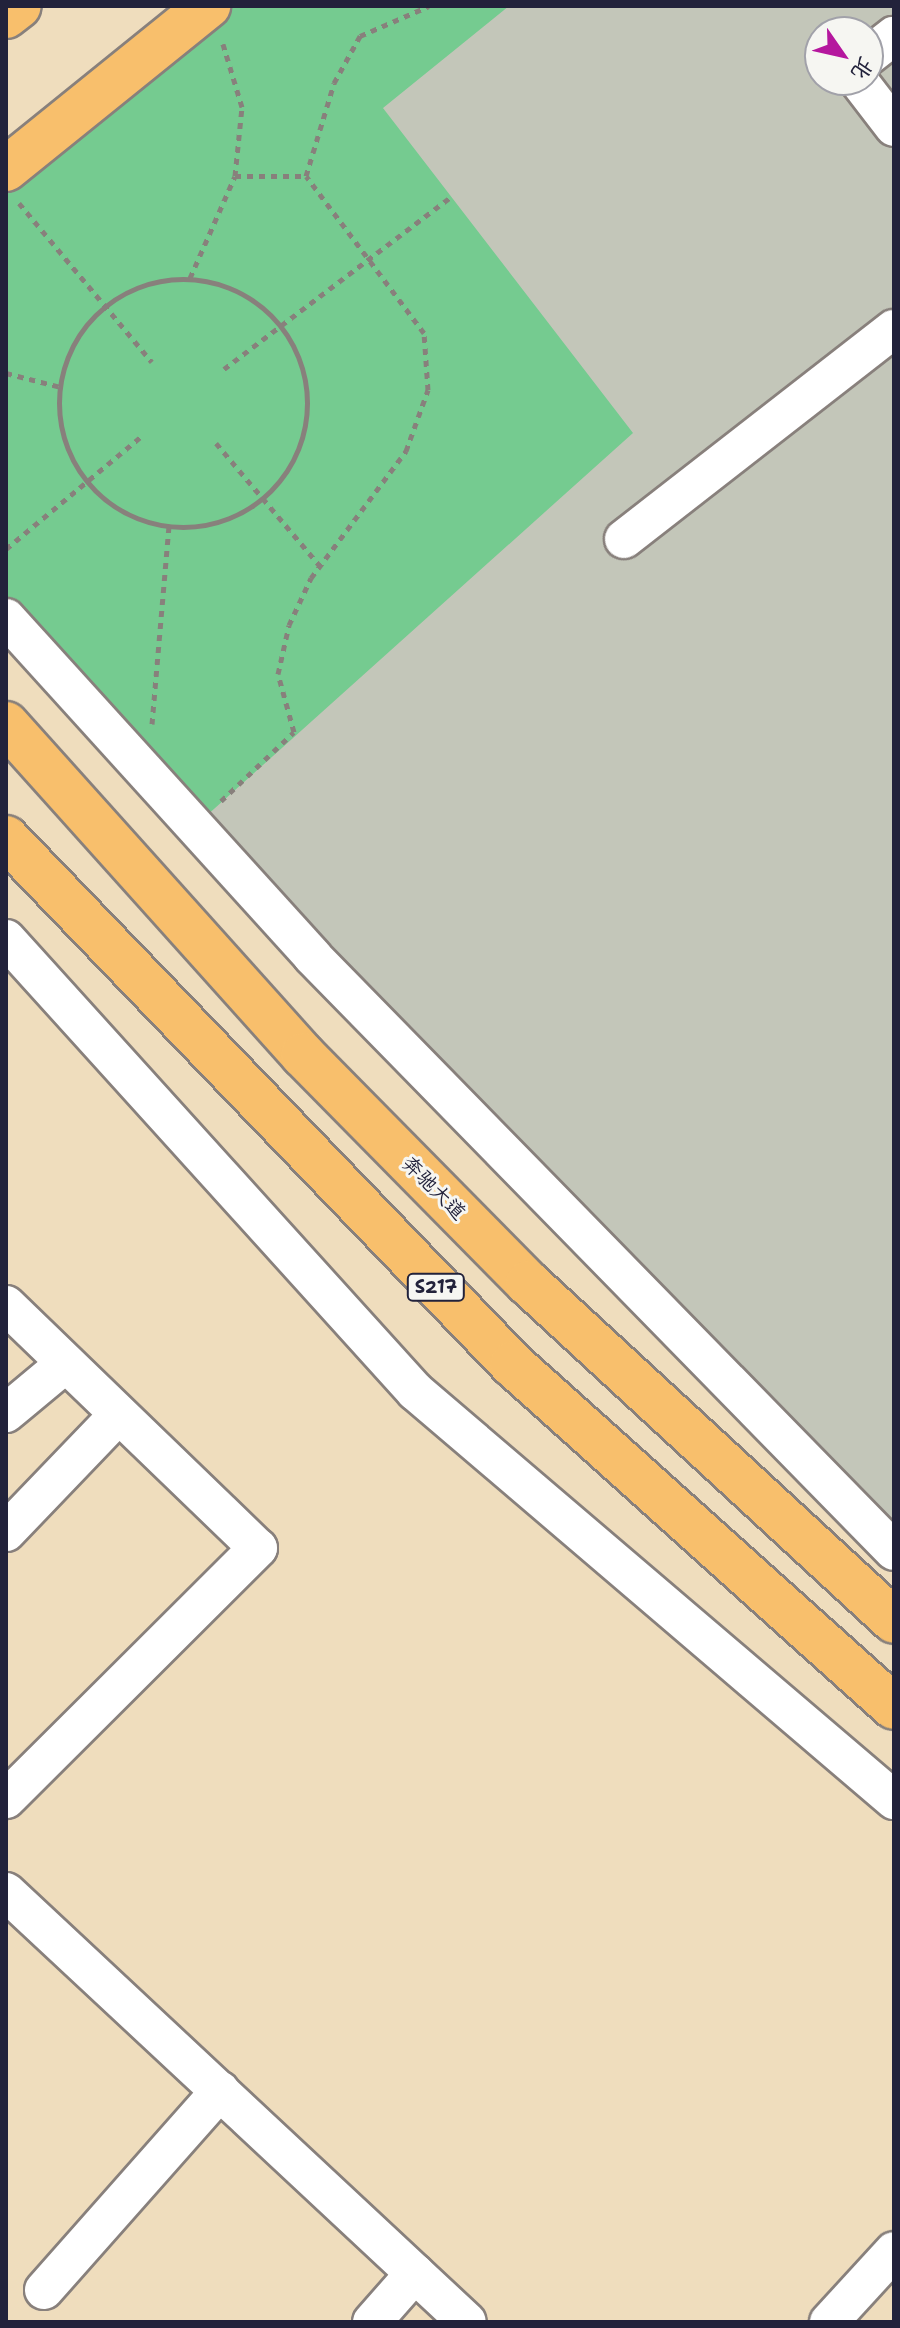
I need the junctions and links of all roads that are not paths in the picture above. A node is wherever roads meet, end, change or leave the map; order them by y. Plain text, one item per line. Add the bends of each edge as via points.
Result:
1 (19, 6) edge
2 (207, 7) edge
3 (6, 16) edge
4 (870, 96) edge
5 (894, 127) edge
6 (11, 184) edge
7 (894, 329) edge
8 (624, 539) dead end
9 (6, 618) edge
10 (6, 724) edge
11 (6, 838) edge
12 (6, 939) edge
13 (6, 1305) edge
14 (66, 1363) junction
15 (6, 1413) edge
16 (119, 1414) junction
17 (6, 1532) edge
18 (894, 1551) edge
19 (894, 1621) edge
20 (894, 1707) edge
21 (6, 1799) edge
22 (894, 1800) edge
23 (6, 1892) edge
24 (220, 2091) junction
25 (894, 2251) edge
26 (415, 2273) junction
27 (44, 2290) dead end
28 (372, 2322) edge
29 (467, 2322) edge
30 (829, 2322) edge

1 - 3 main road
2 - 6 main road
4 - 5 street
7 - 8 street
9 - 18 street via 195,826
10 - 19 main road, 奔驰大道 via 303,1055 528,1283
11 - 20 main road, S217 via 512,1364
12 - 22 street via 415,1391
13 - 14 street
14 - 15 street
14 - 16 street
16 - 17 street
16 - 21 street via 258,1548
23 - 24 street
24 - 26 street
24 - 27 street
25 - 30 street
26 - 28 street
26 - 29 street

